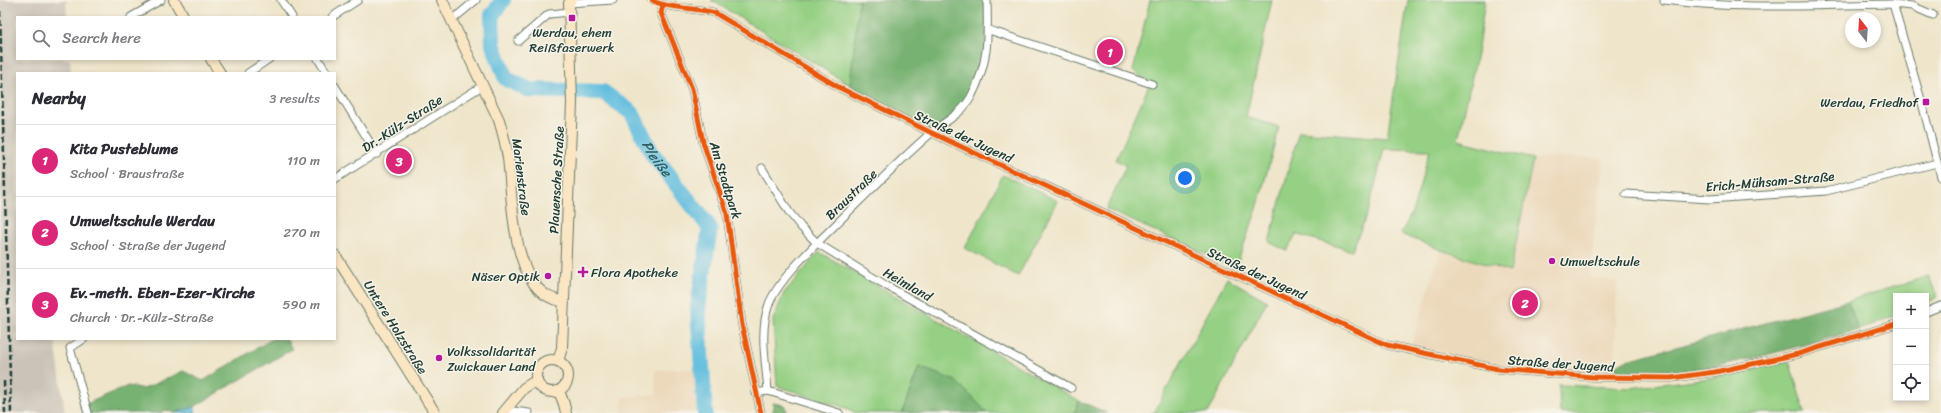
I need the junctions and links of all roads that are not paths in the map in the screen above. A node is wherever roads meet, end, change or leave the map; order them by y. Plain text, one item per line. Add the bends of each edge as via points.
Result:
1 (160, 0) edge
2 (174, 0) edge
3 (281, 0) edge
4 (358, 0) edge
5 (442, 0) edge
6 (476, 0) edge
7 (613, 0) edge
8 (652, 0) edge
9 (987, 0) edge
10 (1664, 0) edge
11 (1808, 2) edge
12 (1893, 4) junction
13 (570, 5) edge
14 (663, 5) junction
15 (1933, 15) dead end
16 (133, 16) edge
17 (183, 16) edge
18 (291, 16) edge
19 (334, 16) edge
20 (451, 21) junction
21 (989, 30) junction
22 (518, 41) dead end
23 (212, 60) edge
24 (268, 60) edge
25 (319, 60) edge
26 (219, 72) edge
27 (250, 72) edge
28 (326, 72) edge
29 (1152, 84) dead end
30 (482, 86) junction
31 (336, 88) edge
32 (932, 133) junction
33 (377, 154) junction
34 (1937, 163) junction
35 (762, 168) dead end
36 (1941, 177) edge
37 (336, 179) edge
38 (1626, 194) dead end
39 (817, 243) junction
40 (336, 257) edge
41 (563, 301) junction
42 (1941, 306) edge
43 (1929, 311) edge
44 (1893, 325) edge
45 (82, 340) edge
46 (558, 361) junction
47 (536, 380) junction
48 (1071, 388) dead end
49 (559, 391) junction
50 (768, 391) junction
51 (756, 393) junction
52 (504, 412) edge
53 (88, 413) edge
54 (435, 413) edge
55 (529, 413) edge
56 (566, 413) edge
57 (760, 413) edge
58 (839, 413) edge

1 - 16 street
2 - 17 street
3 - 18 street
4 - 19 street
5 - 20 street, Marienstraße
6 - 20 street
7 - 13 street
8 - 14 street, Straße der Jugend
9 - 21 street, Braustraße
10 - 11 street via 1692,4
11 - 12 street
12 - 15 street via 1912,6
12 - 34 street
13 - 22 street via 549,14
13 - 41 street, Plauensche Straße via 572,103
14 - 32 street, Straße der Jugend via 704,9 715,13 840,88
14 - 51 street, Am Stadtpark via 661,13 692,89 704,142 727,214 742,325
20 - 30 street, Marienstraße
21 - 29 street
21 - 32 street, Braustraße via 986,57 970,98 957,114
23 - 26 street
24 - 27 street
25 - 28 street
30 - 33 street, Dr.-Külz-Straße
30 - 41 street, Marienstraße via 505,138 516,239 526,270 533,282 548,296
31 - 33 street
32 - 39 street, Braustraße
32 - 44 street, Straße der Jugend via 1387,346 1498,369 1594,377 1671,378 1715,372 1798,354
33 - 37 street, Dr.-Külz-Straße
34 - 36 street
34 - 38 street, Erich-Mühsam-Straße via 1826,191 1710,199
35 - 39 street, Heimland via 789,212
39 - 48 street, Heimland via 887,286
39 - 50 street, Braustraße via 784,281 769,303 764,328
40 - 54 street, Untere Holzstraße
41 - 46 street, Plauensche Straße via 562,348
42 - 43 street
45 - 53 street via 70,348
46 - 47 street via 548,360 540,366
46 - 49 street via 564,364 568,374 566,384
47 - 49 street via 543,390
47 - 52 street via 524,388
49 - 56 street
50 - 51 street
50 - 58 street
51 - 57 street, Am Stadtpark
52 - 55 street

